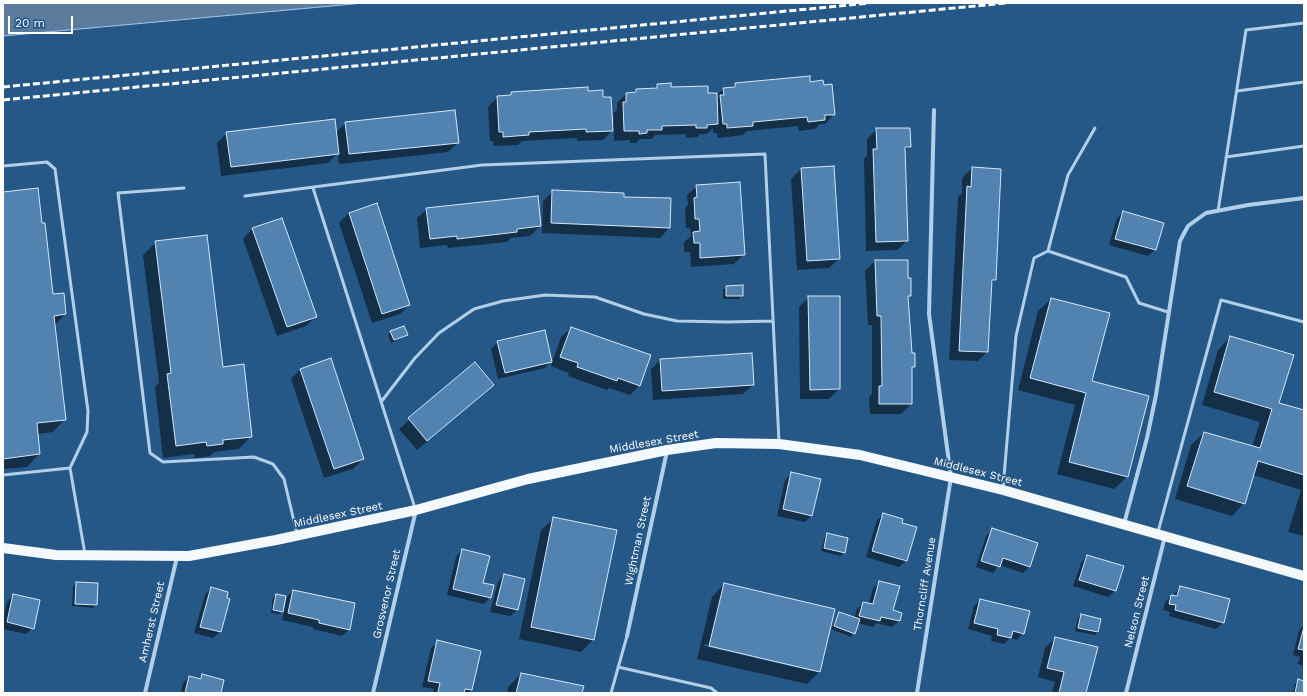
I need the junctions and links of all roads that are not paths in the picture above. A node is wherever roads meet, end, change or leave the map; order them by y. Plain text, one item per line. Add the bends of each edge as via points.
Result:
1 (1304, 23) edge
2 (1304, 82) edge
3 (1237, 91) junction
4 (934, 110) dead end
5 (1095, 128) dead end
6 (1304, 146) edge
7 (1226, 157) junction
8 (3, 166) edge
9 (184, 188) dead end
10 (313, 188) junction
11 (245, 196) dead end
12 (1304, 198) edge
13 (1218, 211) junction
14 (1048, 251) junction
15 (1168, 312) junction
16 (773, 320) junction
17 (1304, 322) edge
18 (381, 402) junction
19 (779, 444) junction
20 (667, 450) junction
21 (70, 468) junction
22 (3, 475) edge
23 (950, 477) junction
24 (1002, 490) junction
25 (416, 510) junction
26 (1124, 524) junction
27 (1161, 535) junction
28 (297, 536) junction
29 (3, 548) edge
30 (85, 555) junction
31 (177, 556) junction
32 (1304, 576) edge
33 (627, 636) joint
34 (618, 667) junction
35 (145, 693) edge
36 (373, 693) edge
37 (611, 693) edge
38 (717, 693) edge
39 (917, 693) edge
40 (1126, 693) edge

1 - 3 lane via 1246,30
2 - 3 lane
3 - 7 lane
4 - 23 street, Thorncliff Avenue via 929,314
5 - 14 lane via 1068,175
6 - 7 lane
7 - 13 lane
8 - 21 lane via 47,162 55,168 88,411 87,432
9 - 28 lane via 118,193 150,453 163,462 254,457 273,464 284,479
10 - 11 lane
10 - 16 lane via 482,165 765,154
10 - 18 lane
12 - 13 street
13 - 15 street via 1206,213 1188,226 1180,241
14 - 15 lane via 1126,277 1139,303
14 - 24 lane via 1034,258 1016,336
15 - 26 street via 1156,395
16 - 18 lane via 677,321 644,314 595,297 544,295 503,301 474,309 439,333
16 - 19 lane
17 - 27 lane via 1221,300
18 - 25 lane
19 - 20 main road, Middlesex Street via 716,443
19 - 23 main road, Middlesex Street via 860,455
20 - 25 main road, Middlesex Street via 528,479
20 - 33 street, Wightman Street
21 - 22 lane
21 - 30 lane
23 - 24 main road, Middlesex Street
23 - 39 street, Thorncliff Avenue
24 - 26 main road, Middlesex Street
25 - 28 main road, Middlesex Street
25 - 36 street, Grosvenor Street
26 - 27 main road, Middlesex Street
27 - 32 main road, Middlesex Street
27 - 40 street, Nelson Street
28 - 31 main road, Middlesex Street
29 - 30 main road, Middlesex Street via 56,555
30 - 31 main road, Middlesex Street
31 - 35 street, Amherst Street
33 - 34 lane
34 - 37 lane
34 - 38 lane via 711,688

